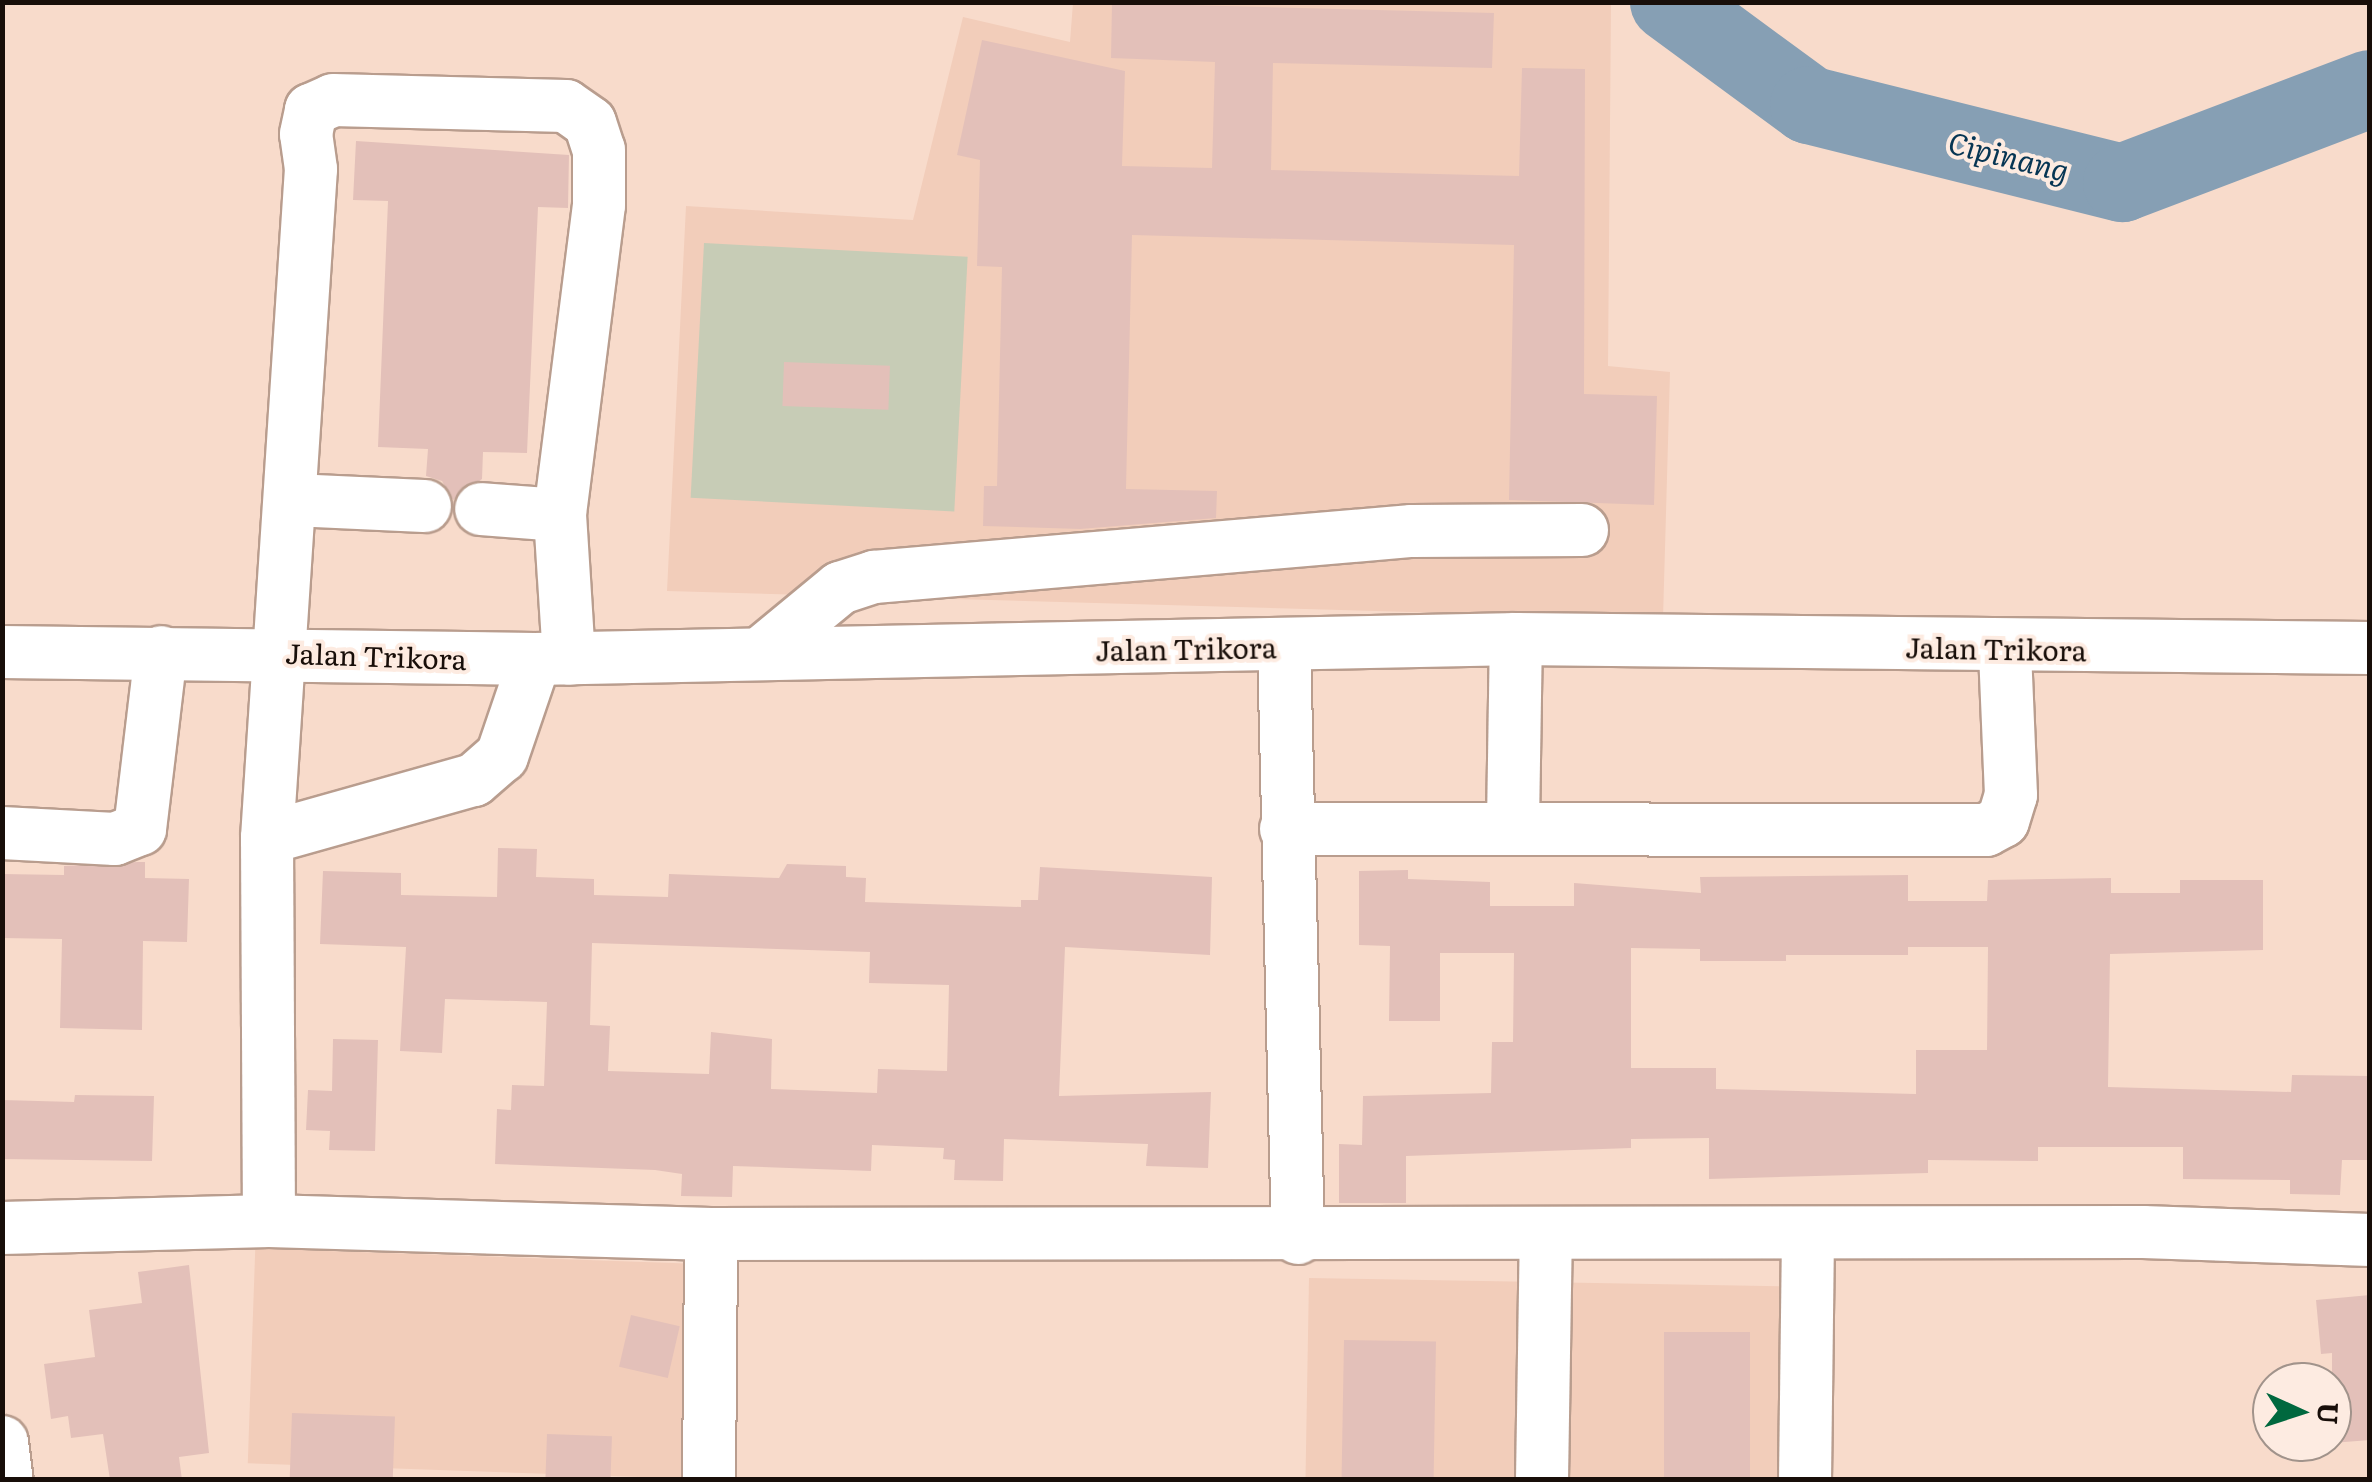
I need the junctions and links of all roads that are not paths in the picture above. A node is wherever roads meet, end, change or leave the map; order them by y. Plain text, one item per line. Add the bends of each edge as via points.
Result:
1 (292, 500) junction
2 (425, 506) dead end
3 (481, 510) dead end
4 (560, 515) junction
5 (1582, 530) dead end
6 (1516, 638) junction
7 (1284, 646) junction
8 (2370, 648) edge
9 (2005, 649) junction
10 (2, 652) edge
11 (161, 652) junction
12 (279, 652) junction
13 (760, 654) junction
14 (552, 659) junction
15 (1513, 824) junction
16 (1286, 829) junction
17 (2, 833) edge
18 (267, 838) junction
19 (269, 1221) junction
20 (2, 1228) edge
21 (1808, 1233) junction
22 (711, 1234) junction
23 (1546, 1234) junction
24 (1298, 1238) junction
25 (2370, 1240) edge
26 (711, 1415) junction
27 (2, 1442) edge
28 (7, 1480) edge
29 (709, 1480) edge
30 (741, 1480) edge
31 (1542, 1480) edge
32 (1805, 1480) edge

1 - 2 street
1 - 4 street via 311,110 333,100 566,106 590,123 599,205
1 - 12 street
3 - 4 street
4 - 14 street
5 - 13 street via 1412,530 874,576 840,588
6 - 7 street, Jalan Trikora
6 - 9 street, Jalan Trikora
6 - 15 street
7 - 13 street, Jalan Trikora
7 - 16 street
8 - 9 street, Jalan Trikora
9 - 15 street via 2011,794 1996,827
10 - 11 street, Jalan Trikora
11 - 12 street, Jalan Trikora
11 - 17 street via 140,829 115,838
12 - 14 street, Jalan Trikora
12 - 18 street
13 - 14 street, Jalan Trikora
14 - 18 street via 502,756 474,780
15 - 16 street
16 - 24 street
18 - 19 street
19 - 20 street
19 - 22 street
21 - 23 street
21 - 25 street
21 - 32 street
22 - 24 street
22 - 26 street
23 - 24 street
23 - 31 street
26 - 29 street
26 - 30 street
27 - 28 street

